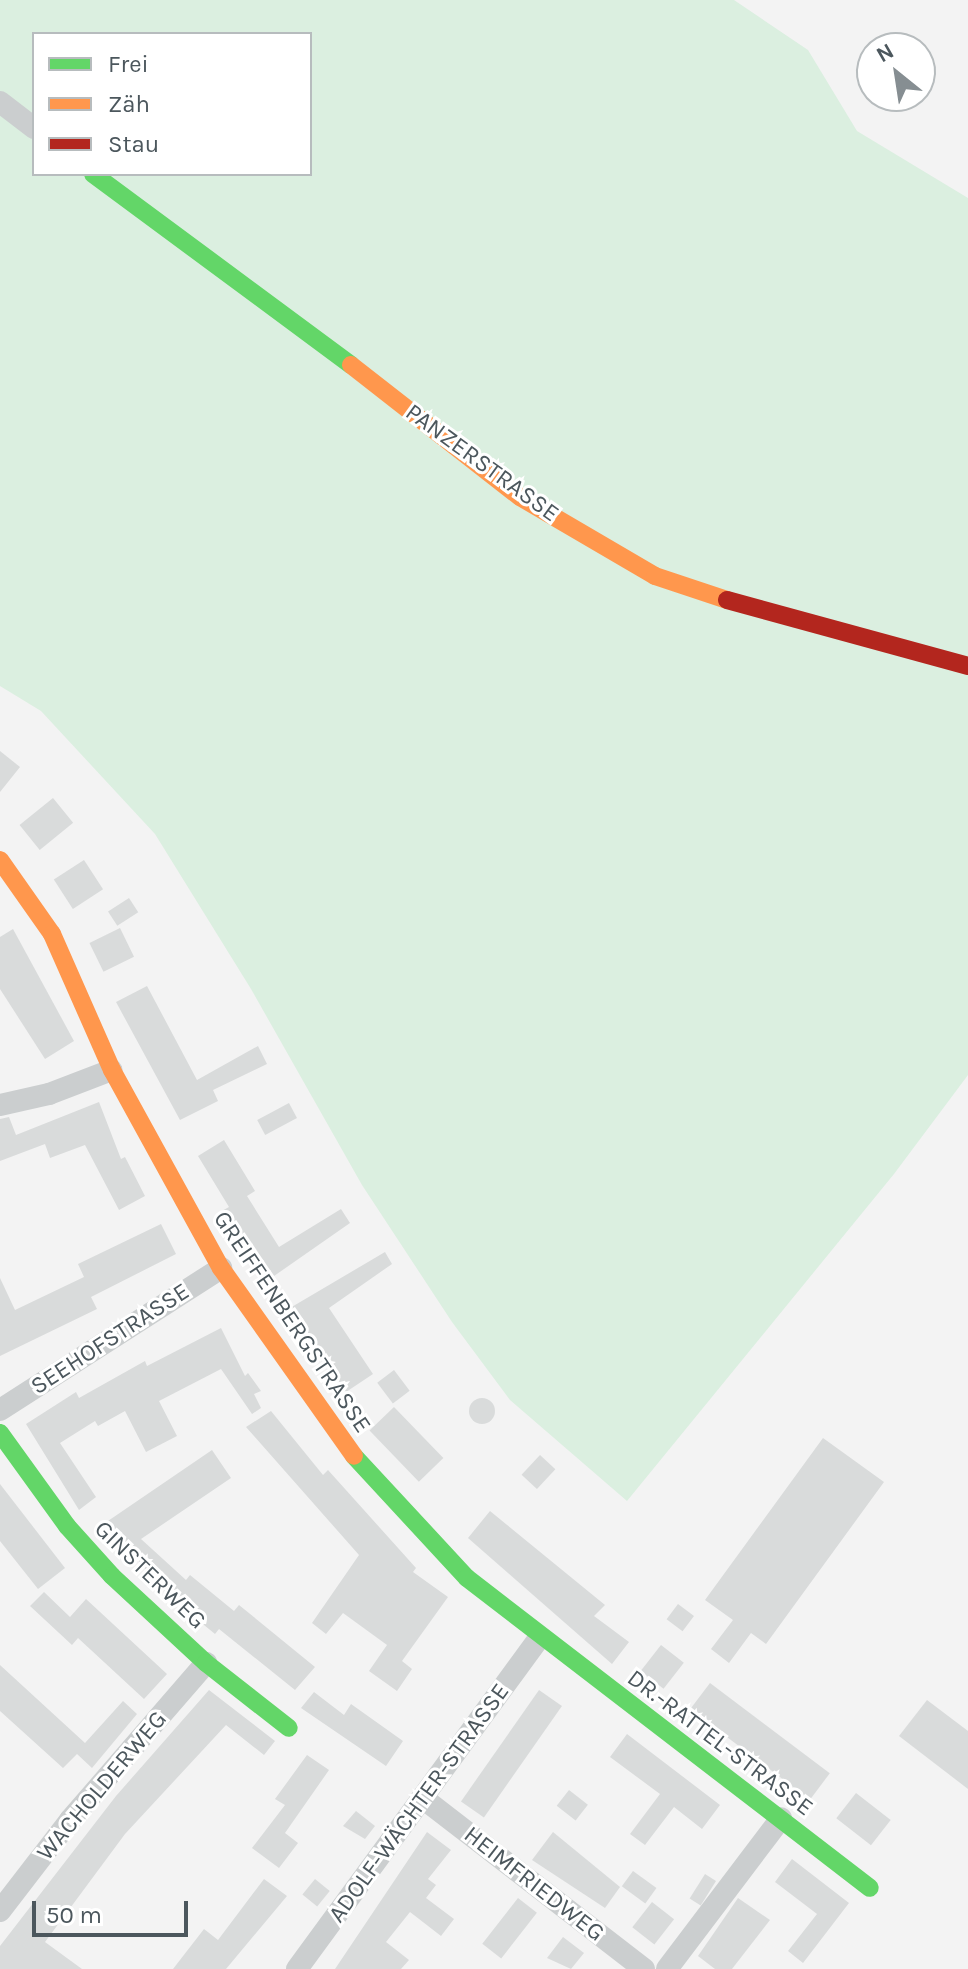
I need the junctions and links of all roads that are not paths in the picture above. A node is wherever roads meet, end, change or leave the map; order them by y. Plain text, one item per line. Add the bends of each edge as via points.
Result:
1 (0, 102) edge
2 (32, 126) edge
3 (96, 176) edge
4 (968, 666) edge
5 (0, 860) edge
6 (112, 1070) junction
7 (0, 1105) edge
8 (221, 1268) junction
9 (0, 1410) edge
10 (0, 1433) edge
11 (540, 1637) junction
12 (206, 1663) junction
13 (289, 1728) dead end
14 (424, 1799) junction
15 (781, 1818) junction
16 (870, 1888) dead end
17 (0, 1911) edge
18 (297, 1969) edge
19 (644, 1969) edge
20 (667, 1969) edge

1 - 2 street
3 - 4 street, PANZERSTRASSE via 230,271 520,497 655,576 778,617
5 - 6 street, GREIFFENBERGSTRASSE via 52,934
6 - 7 street via 49,1094
6 - 8 street, GREIFFENBERGSTRASSE
8 - 9 street, SEEHOFSTRASSE
8 - 11 street, GREIFFENBERGSTRASSE via 314,1404 380,1487 467,1578
10 - 12 street, GINSTERWEG via 90,1553
11 - 14 street, ADOLF-WÄCHTER-STRASSE
11 - 15 street, DR.-RATTEL-STRASSE
12 - 13 street, GINSTERWEG
12 - 17 street, WACHOLDERWEG via 70,1820
14 - 18 street, ADOLF-WÄCHTER-STRASSE
14 - 19 street, HEIMFRIEDWEG
15 - 16 street, DR.-RATTEL-STRASSE
15 - 20 street

